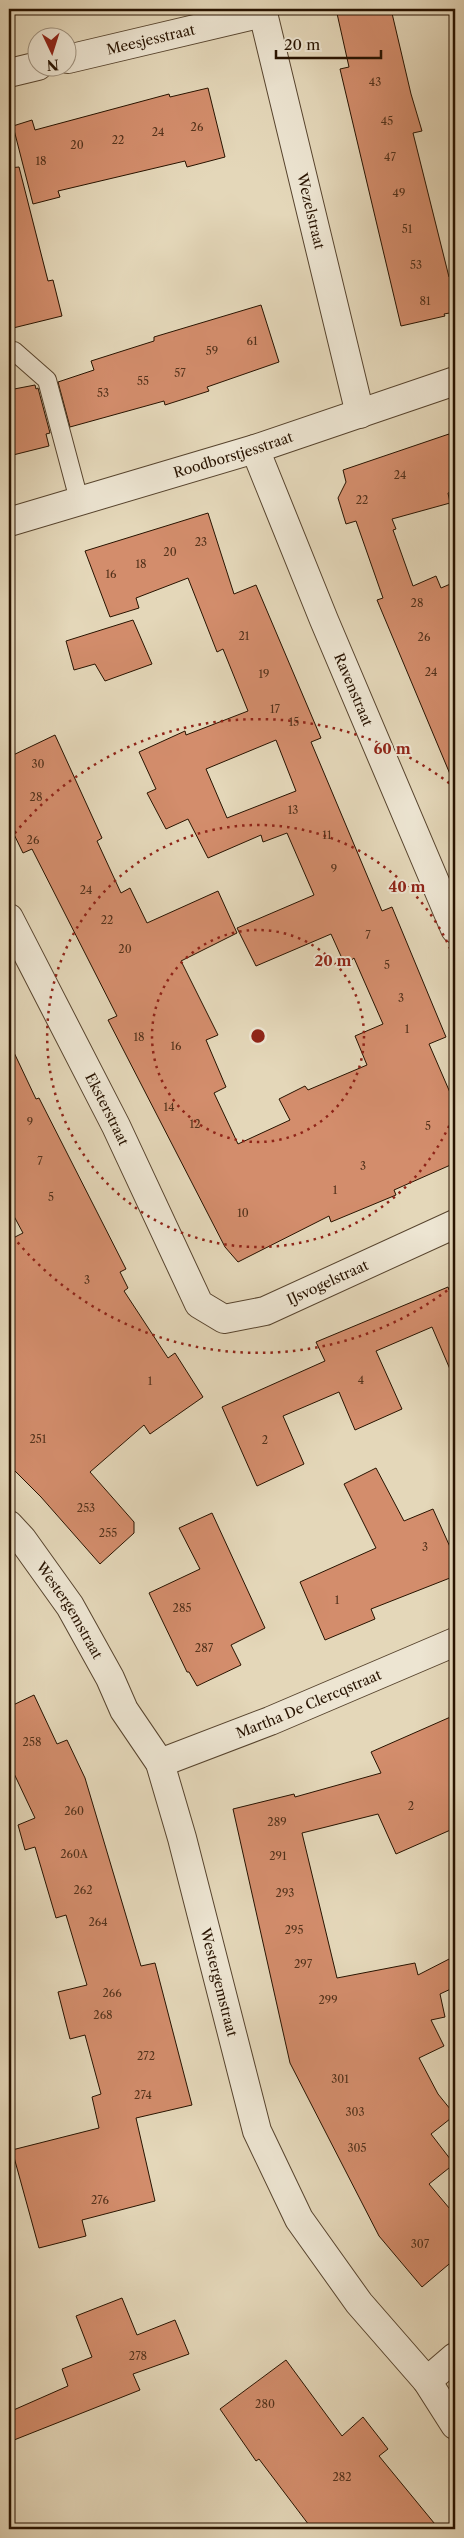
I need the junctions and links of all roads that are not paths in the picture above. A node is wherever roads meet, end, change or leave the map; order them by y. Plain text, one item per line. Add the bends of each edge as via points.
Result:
1 (262, 11) edge
2 (78, 57) edge
3 (28, 68) edge
4 (9, 73) edge
5 (9, 353) edge
6 (455, 381) edge
7 (360, 414) junction
8 (255, 449) junction
9 (79, 500) junction
10 (9, 522) edge
11 (9, 918) edge
12 (455, 929) edge
13 (455, 1224) edge
14 (199, 1304) joint
15 (9, 1524) edge
16 (455, 1642) edge
17 (160, 1763) junction
18 (455, 2357) edge
19 (427, 2381) junction
20 (455, 2425) edge

1 - 2 street, Meesjesstraat
1 - 7 street, Wezelstraat
3 - 4 street
5 - 9 lane via 14,351 47,380
6 - 7 street, Roodborstjesstraat
7 - 8 street, Roodborstjesstraat
8 - 9 street, Roodborstjesstraat
8 - 12 street, Ravenstraat
9 - 10 street, Roodborstjesstraat
11 - 14 street, Eksterstraat via 116,1126
13 - 14 street, IJsvogelstraat via 265,1311 224,1319
15 - 17 street, Westergemstraat via 70,1606 124,1710
16 - 17 street, Martha De Clercqstraat via 270,1721
17 - 19 street, Westergemstraat via 257,2131 299,2219 359,2303
18 - 19 street
19 - 20 street, Westergemstraat

